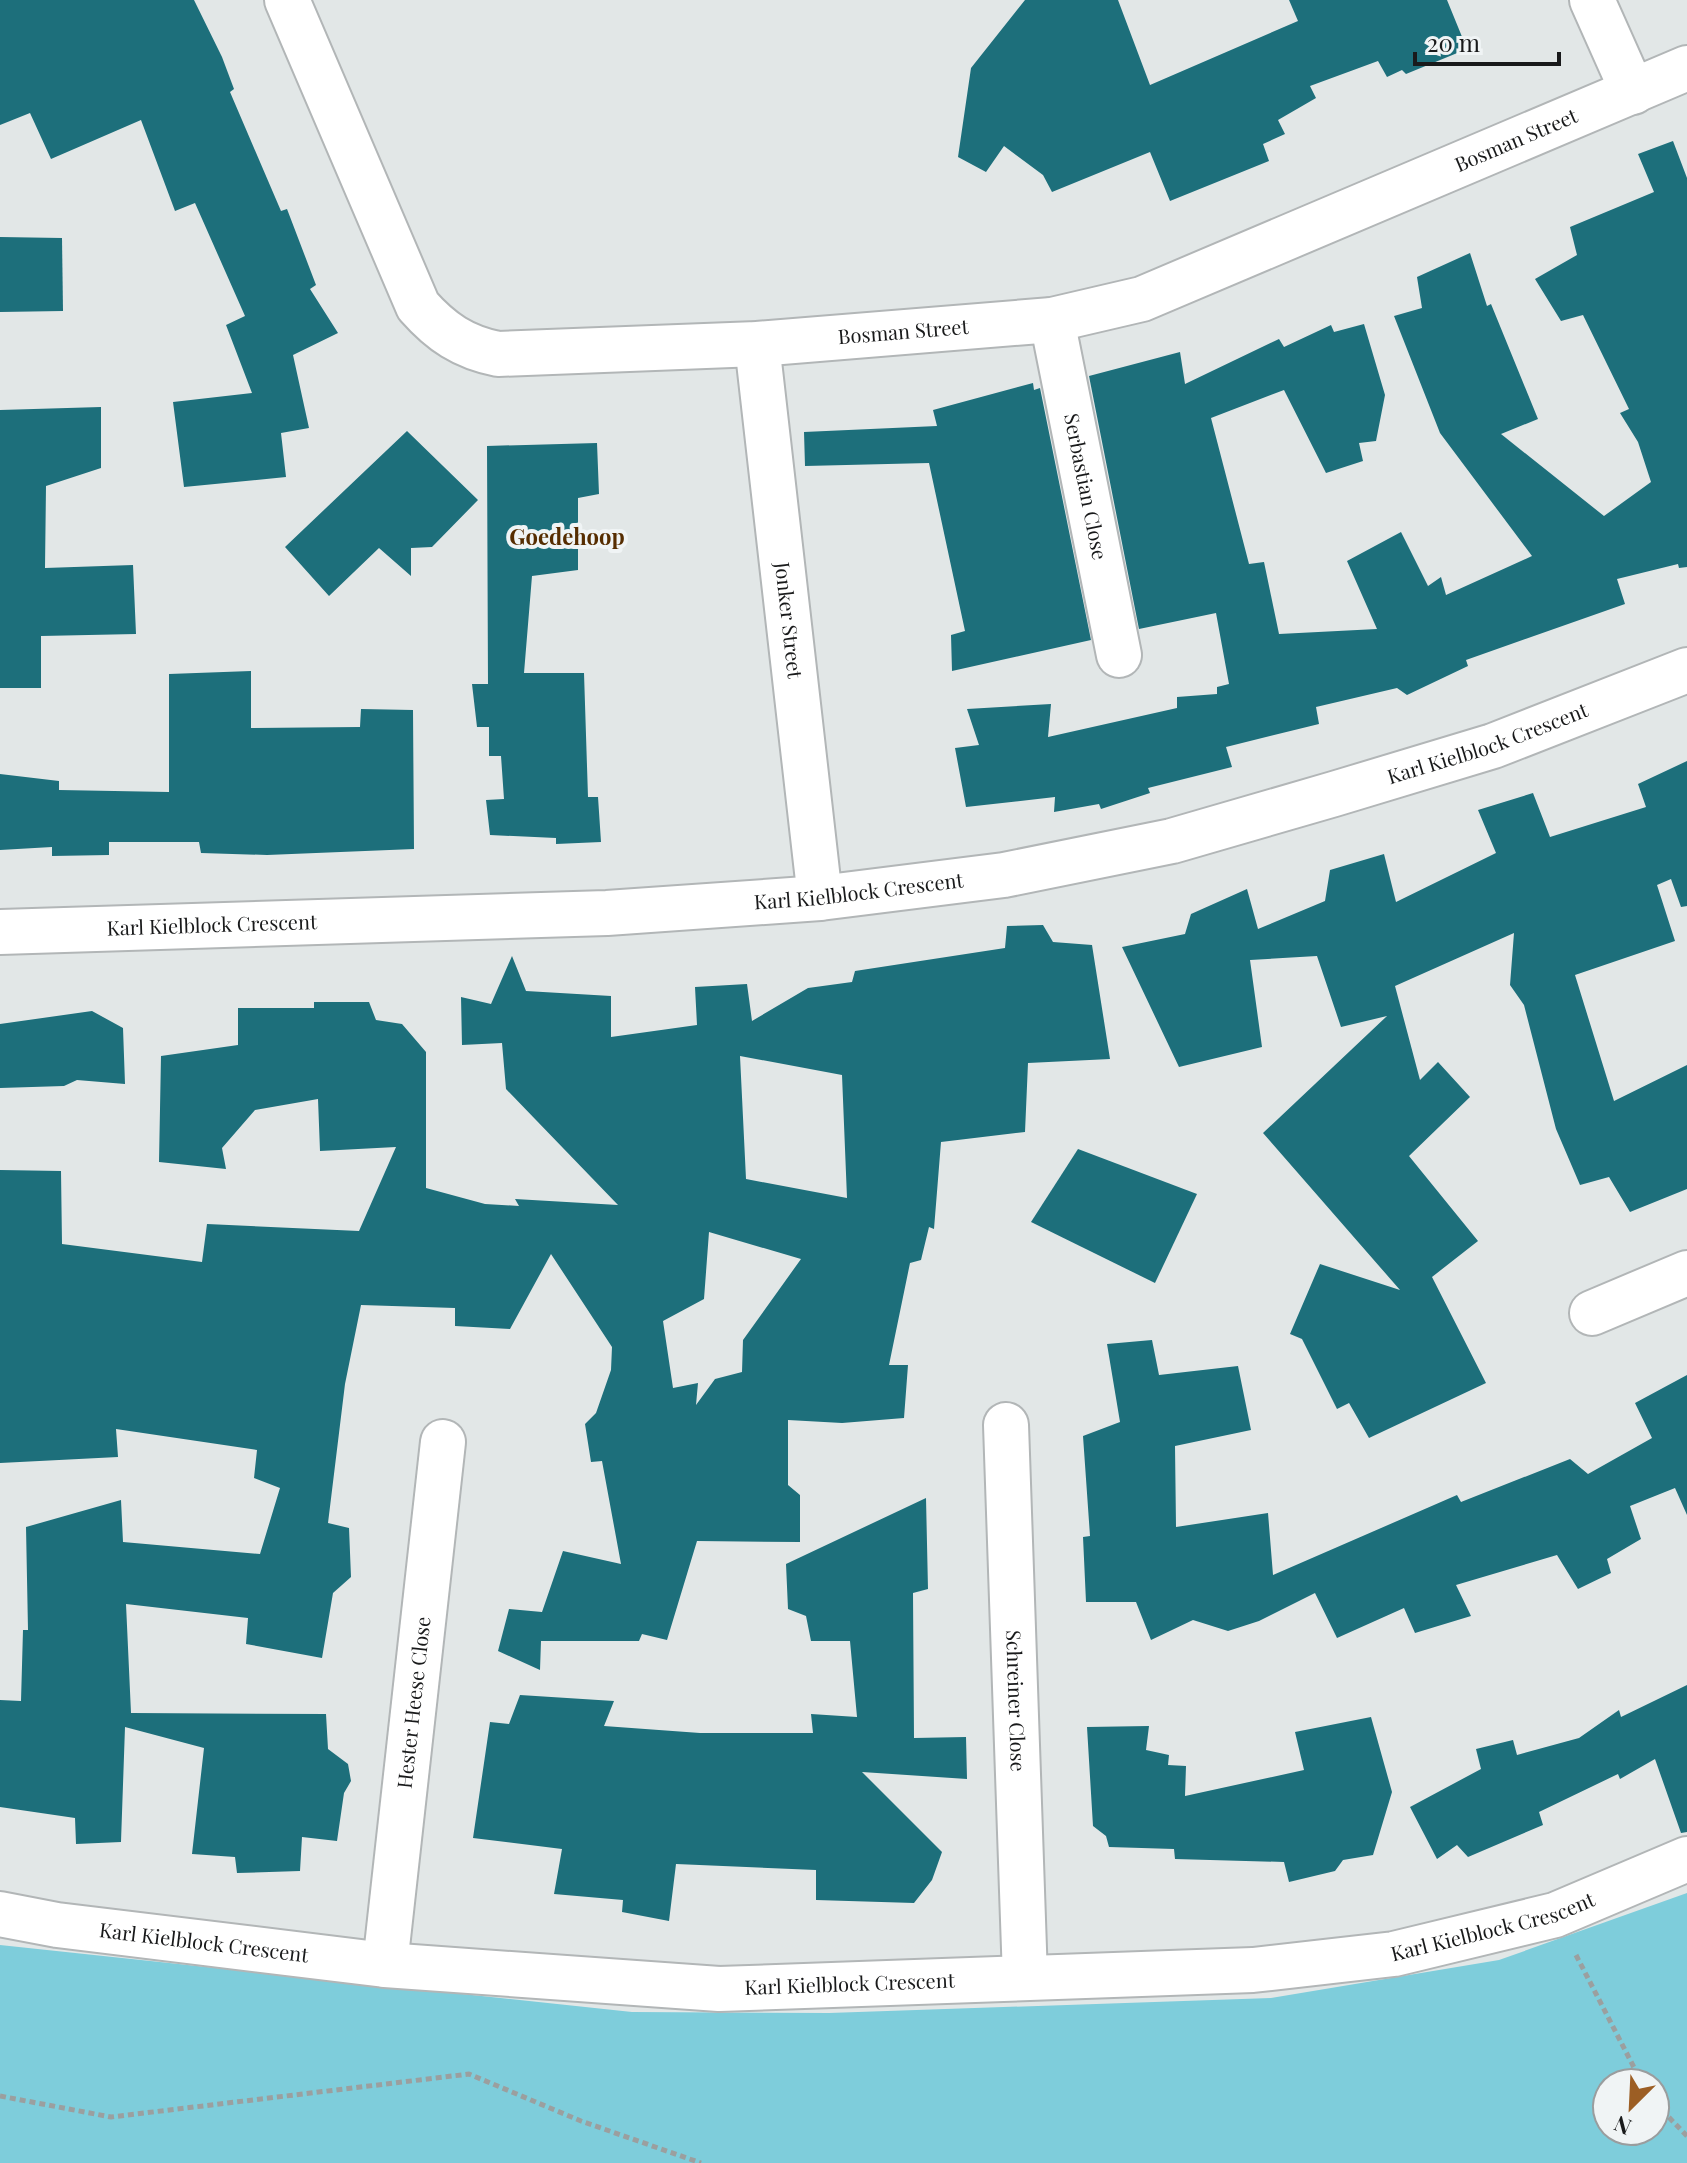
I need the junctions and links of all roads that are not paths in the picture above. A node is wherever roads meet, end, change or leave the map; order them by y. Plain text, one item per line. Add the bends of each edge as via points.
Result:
1 (287, 0) edge
2 (1592, 0) edge
3 (1687, 68) edge
4 (1633, 92) junction
5 (1052, 320) junction
6 (757, 344) junction
7 (1119, 655) dead end
8 (1687, 670) edge
9 (820, 898) junction
10 (0, 932) edge
11 (1687, 1273) edge
12 (1592, 1313) dead end
13 (1006, 1425) dead end
14 (443, 1442) dead end
15 (1687, 1859) edge
16 (0, 1914) edge
17 (385, 1965) junction
18 (1025, 1978) junction

1 - 6 street, Bosman Street via 406,282 436,327 459,342 498,354
2 - 4 street
3 - 4 street, Bosman Street
4 - 5 street, Bosman Street via 1142,299
5 - 6 street, Bosman Street
5 - 7 street, Serbastian Close
6 - 9 street, Jonker Street
8 - 9 street, Karl Kielblock Crescent via 1493,746 1172,841 1004,875
9 - 10 street, Karl Kielblock Crescent via 607,913
11 - 12 street
13 - 18 street, Schreiner Close
14 - 17 street, Hester Heese Close
15 - 18 street, Karl Kielblock Crescent via 1555,1915 1394,1954 1253,1970
16 - 17 street, Karl Kielblock Crescent
17 - 18 street, Karl Kielblock Crescent via 719,1989

